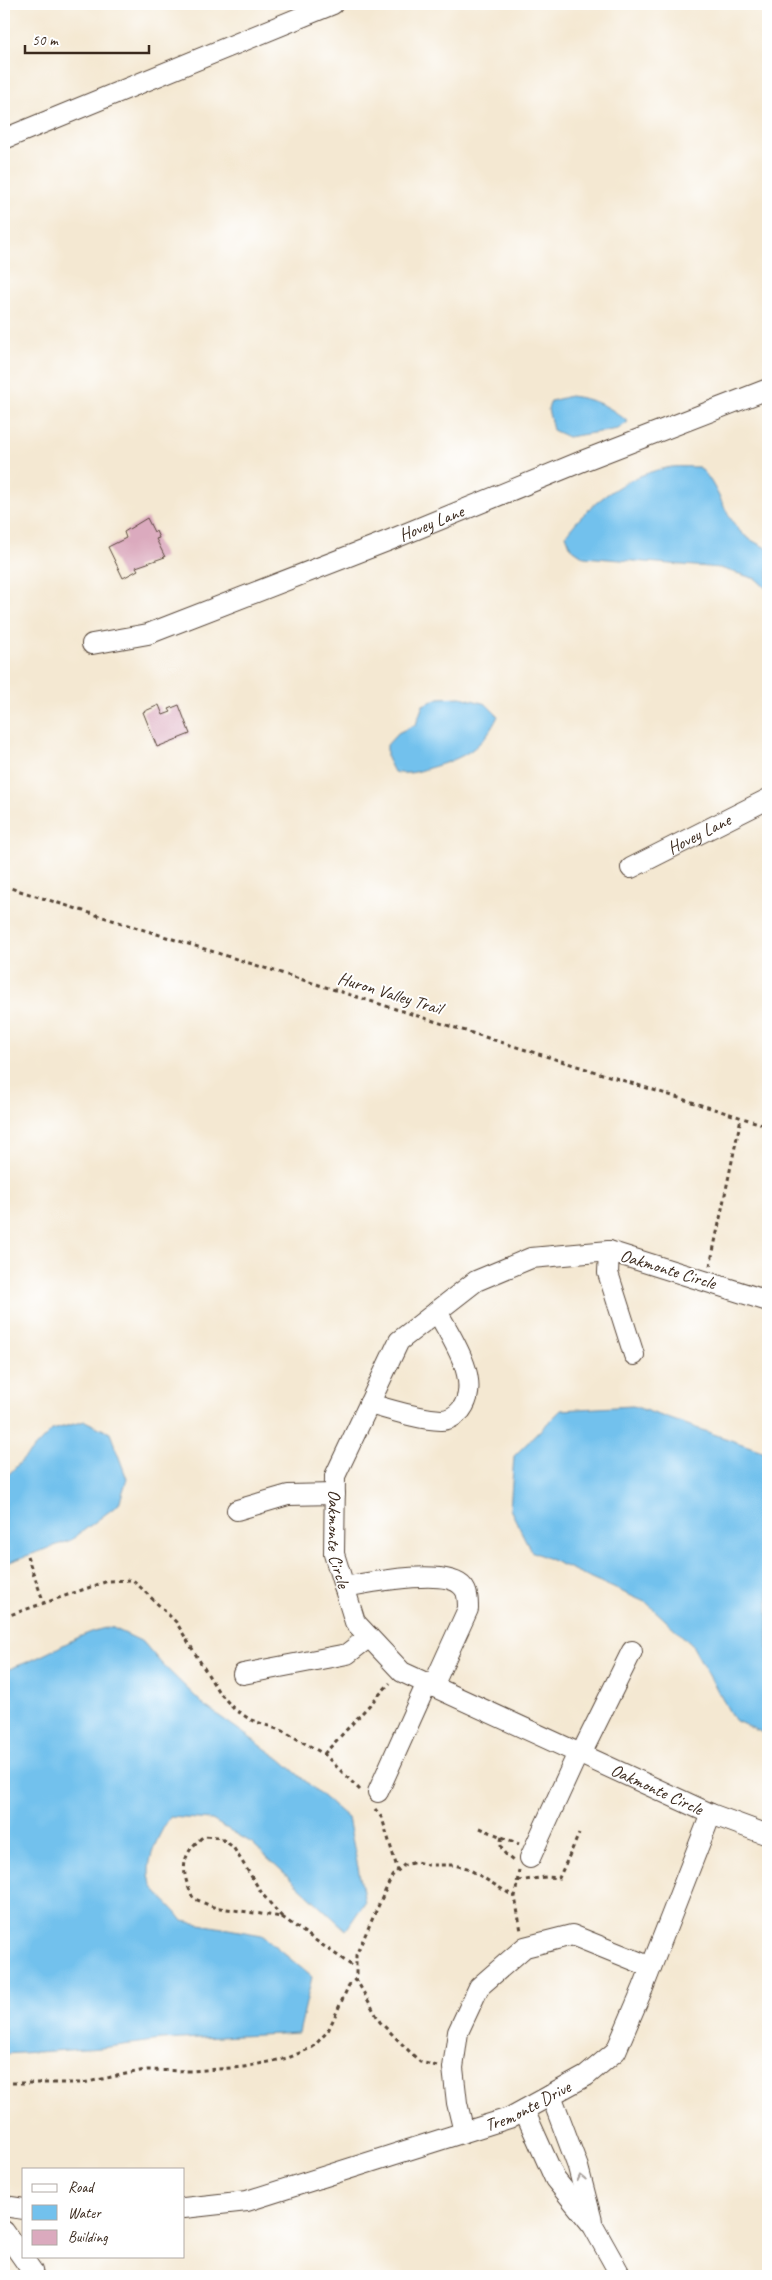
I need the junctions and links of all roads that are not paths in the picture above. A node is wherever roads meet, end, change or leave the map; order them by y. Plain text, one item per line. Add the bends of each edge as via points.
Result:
1 (333, 4) edge
2 (4, 139) edge
3 (768, 389) edge
4 (92, 644) dead end
5 (768, 799) edge
6 (631, 868) dead end
7 (609, 1251) junction
8 (768, 1300) edge
9 (437, 1311) junction
10 (634, 1355) dead end
11 (369, 1404) junction
12 (335, 1494) junction
13 (237, 1510) dead end
14 (344, 1587) junction
15 (369, 1637) junction
16 (632, 1651) dead end
17 (243, 1674) dead end
18 (430, 1684) junction
19 (580, 1753) junction
20 (372, 1798) road end
21 (711, 1814) junction
22 (768, 1835) edge
23 (532, 1854) road end
24 (652, 1967) junction
25 (551, 2095) junction
26 (524, 2110) junction
27 (464, 2132) junction
28 (4, 2206) edge
29 (185, 2208) edge
30 (22, 2209) edge
31 (593, 2226) junction
32 (4, 2231) edge
33 (22, 2253) edge
34 (26, 2258) edge
35 (34, 2268) edge
36 (622, 2276) edge

1 - 2 street
3 - 4 street, Hovey Lane via 148,634
5 - 6 street, Hovey Lane
7 - 8 street, Oakmonte Circle
7 - 9 street, Oakmonte Circle via 531,1258 476,1281
7 - 10 street via 608,1273
9 - 11 street, Oakmonte Circle via 399,1341
9 - 11 street via 461,1358 469,1392 465,1405 458,1414 443,1420 421,1418
11 - 12 street, Oakmonte Circle via 335,1476
12 - 13 street via 288,1495
12 - 14 street, Oakmonte Circle via 334,1554
14 - 15 street, Oakmonte Circle via 355,1622
14 - 18 street via 395,1578 446,1579 463,1587 468,1609
15 - 17 street via 347,1654
15 - 18 street, Oakmonte Circle via 401,1670
16 - 19 street
18 - 19 street, Oakmonte Circle
18 - 20 street
19 - 21 street, Oakmonte Circle
19 - 23 street
21 - 22 street, Oakmonte Circle
21 - 24 street, Tremonte Drive
24 - 25 street, Tremonte Drive via 616,2050 586,2076
24 - 27 street via 572,1935 526,1947 479,1987 458,2032 452,2068
25 - 26 street, Tremonte Drive
31 -> 25 street via 578,2167
26 - 27 street, Tremonte Drive
26 - 31 street via 555,2179
27 - 29 street, Tremonte Drive via 247,2201
28 - 30 street
31 - 36 street
32 - 33 street
34 - 35 street

